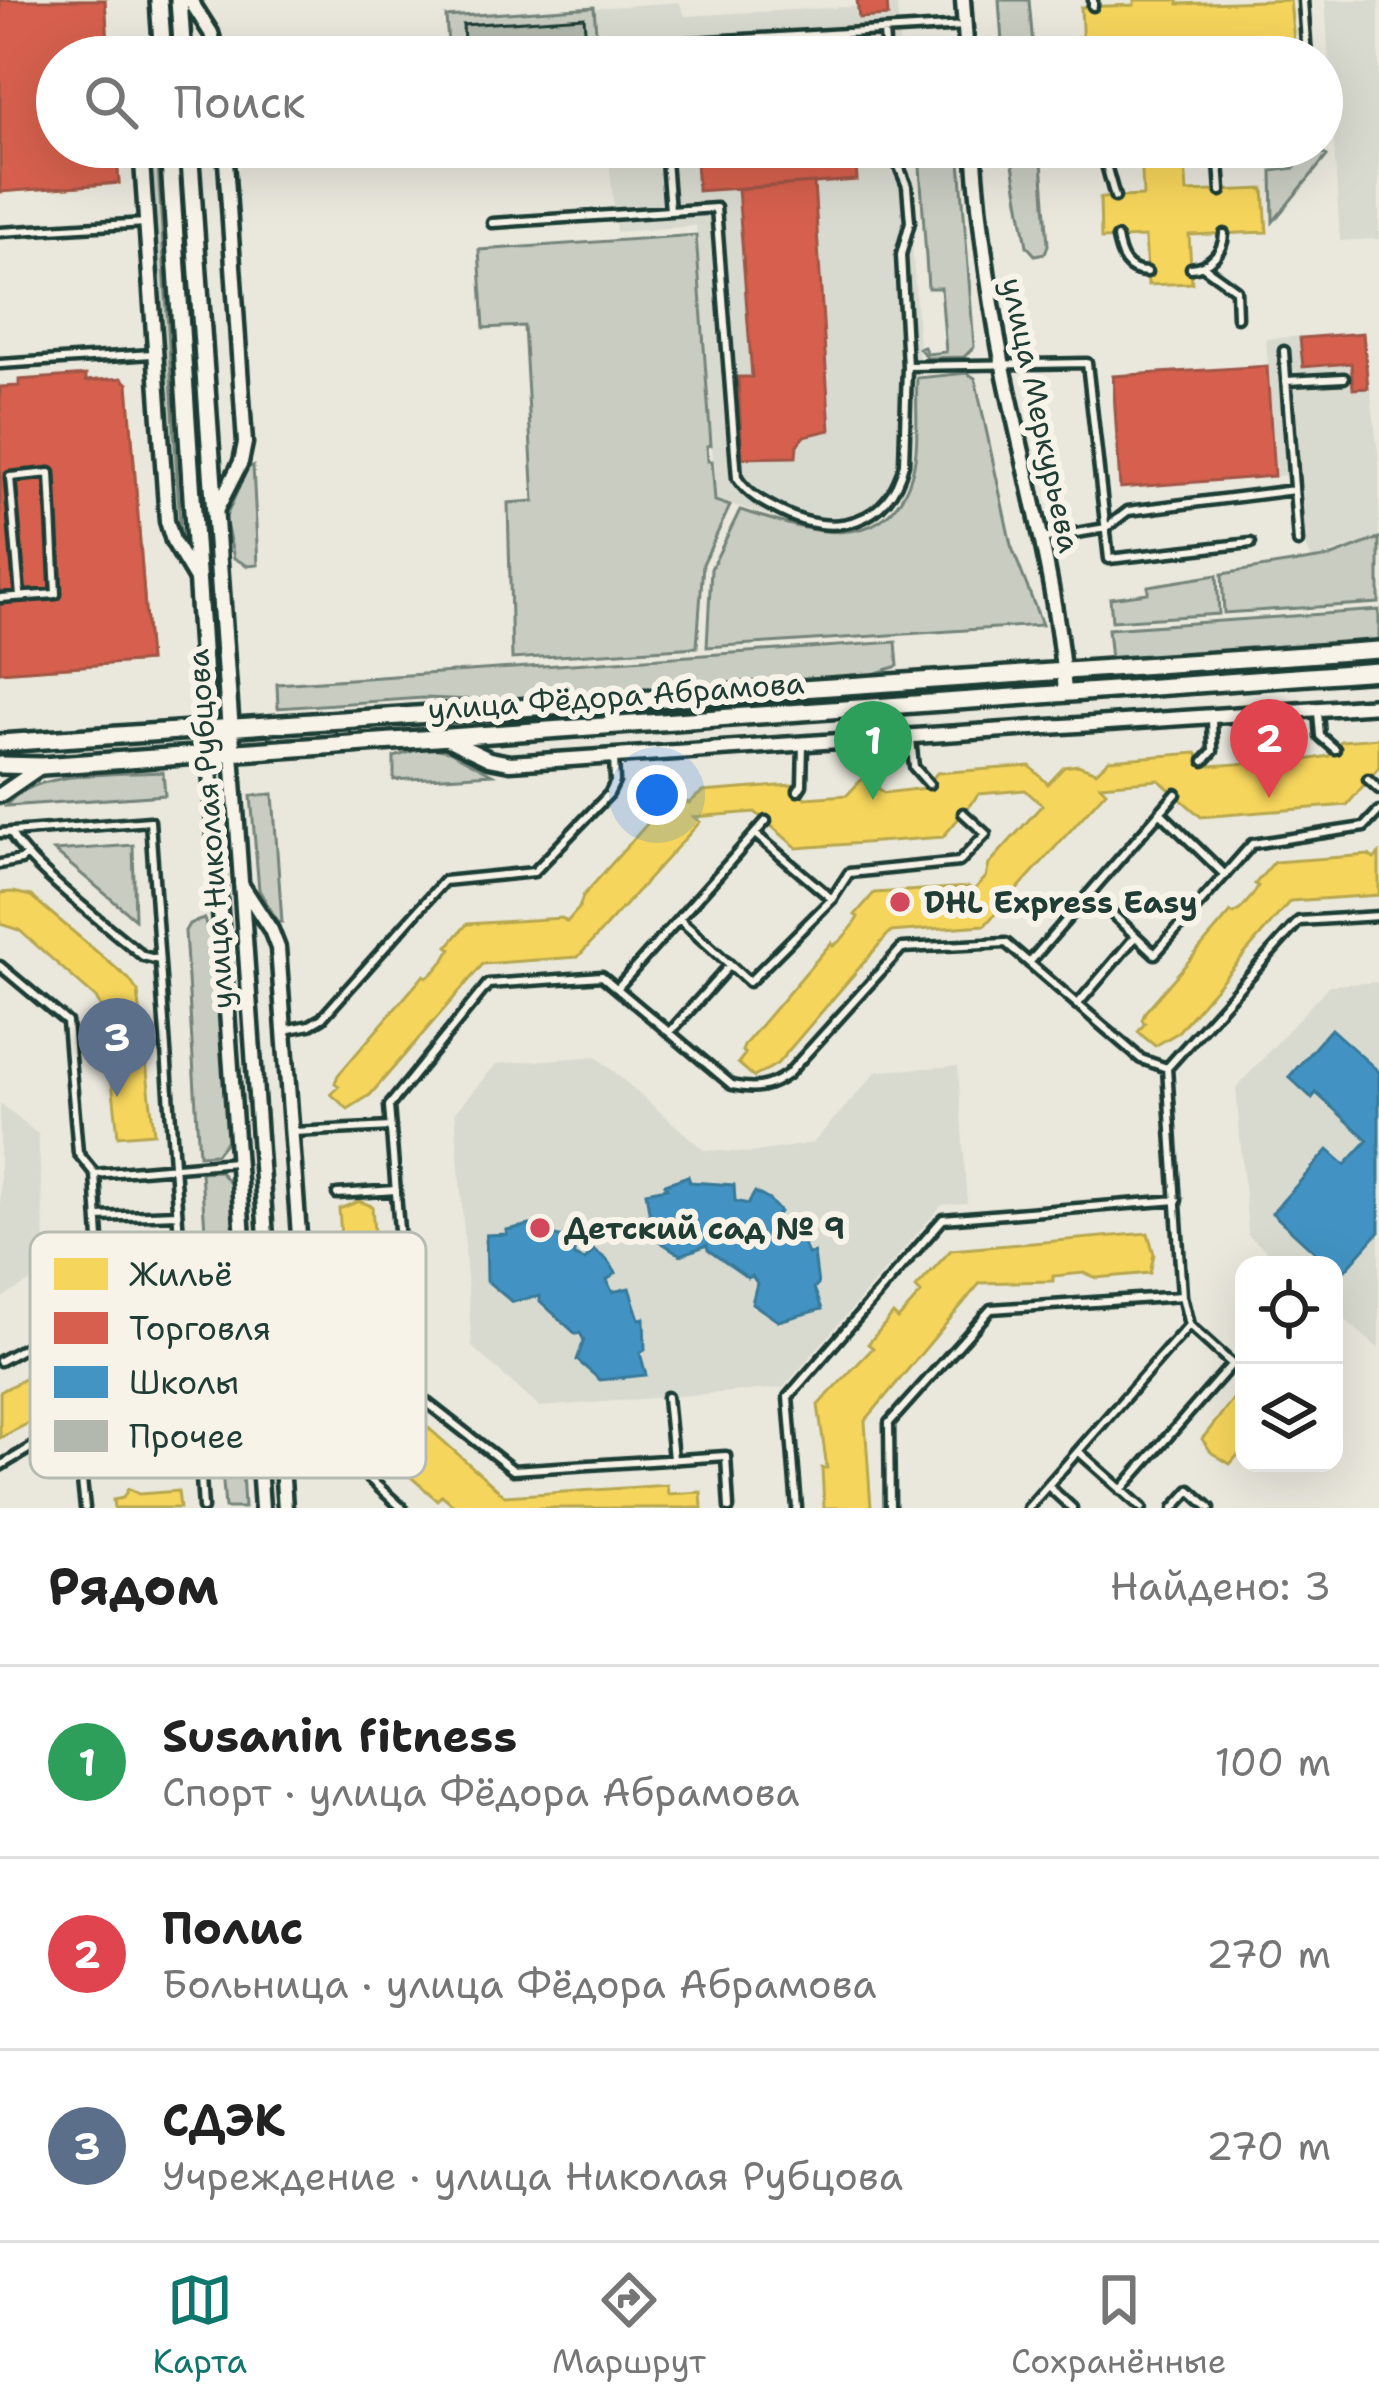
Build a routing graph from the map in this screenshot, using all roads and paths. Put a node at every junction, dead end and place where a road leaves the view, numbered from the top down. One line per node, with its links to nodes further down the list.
1 (159, 0): 8 (street)
2 (178, 0): 9 (street)
3 (190, 0): 10 (street)
4 (963, 0): 6 (street)
5 (1303, 0): 14 (lane)
6 (965, 26): 7 (lane); 13 (street)
7 (884, 32): 11 (lane); 12 (lane)
8 (162, 36)
9 (181, 36)
10 (212, 36)
11 (809, 36)
12 (884, 36)
13 (966, 36)
14 (1306, 36)
15 (143, 168): 27 (street)
16 (171, 168): 49 (street, улица Николая Рубцова)
17 (190, 168): 44 (street, улица Николая Рубцова)
18 (225, 168): 44 (street)
19 (667, 168): 26 (lane)
20 (900, 168): 39 (lane)
21 (976, 168): 40 (street, улица Меркурьева)
22 (1107, 168): 25 (lane)
23 (1219, 168): 24 (lane)
24 (1221, 191)
25 (1115, 197)
26 (670, 211): 28 (lane); 39 (lane)
27 (147, 223): 29 (lane); 37 (street)
28 (492, 223)
29 (0, 232)
30 (1225, 234): 32 (lane)
31 (1118, 238): 34 (lane)
32 (1204, 267): 33 (lane); 35 (lane)
33 (1191, 268)
34 (1147, 272)
35 (1237, 317)
36 (1284, 351): 42 (lane)
37 (157, 354): 38 (lane); 49 (street)
38 (0, 364)
39 (907, 366): 40 (lane)
40 (1003, 366): 45 (lane); 46 (street, улица Меркурьева)
41 (1344, 378): 42 (lane)
42 (1286, 381): 43 (lane)
43 (1294, 490): 45 (lane); 47 (lane)
44 (215, 514): 59 (street, улица Николая Рубцова)
45 (1106, 528): 46 (lane); 48 (lane)
46 (1041, 538): 54 (street, улица Меркурьева)
47 (1298, 542)
48 (1251, 543)
49 (197, 581): 60 (street, улица Николая Рубцова)
50 (20, 596): 50 (lane); 51 (lane)
51 (0, 598)
52 (1379, 650): 54 (street, улица Фёдора Абрамова)
53 (1379, 671): 55 (street, улица Фёдора Абрамова)
54 (1063, 672): 55 (street, улица Меркурьева); 59 (street, улица Фёдора Абрамова)
55 (1064, 692): 61 (street, улица Фёдора Абрамова)
56 (1379, 705): 57 (street)
57 (1318, 710): 58 (street); 65 (lane)
58 (1212, 717): 62 (street); 69 (lane)
59 (230, 726): 60 (street, улица Фёдора Абрамова); 66 (street, улица Николая Рубцова)
60 (207, 728): 63 (street, улица Фёдора Абрамова); 67 (street, улица Николая Рубцова)
61 (439, 735): 66 (street, улица Фёдора Абрамова); 68 (street)
62 (911, 737): 64 (street); 73 (lane)
63 (0, 743)
64 (803, 744): 68 (street); 75 (lane)
65 (1335, 749)
66 (232, 753): 67 (street, улица Фёдора Абрамова); 88 (street, улица Николая Рубцова)
67 (209, 754): 71 (street, улица Фёдора Абрамова); 105 (street, улица Николая Рубцова)
68 (614, 756): 100 (lane)
69 (1204, 761)
70 (0, 764): 71 (street, улица Фёдора Абрамова)
71 (42, 766): 77 (street)
72 (1368, 779): 74 (lane)
73 (929, 784)
74 (1379, 789)
75 (798, 791)
76 (1176, 794): 79 (lane)
77 (0, 795)
78 (1379, 811): 87 (lane)
79 (1160, 812): 87 (lane); 89 (lane)
80 (963, 813): 90 (lane)
81 (766, 821): 84 (lane)
82 (0, 832): 83 (lane)
83 (11, 832): 85 (lane); 94 (lane)
84 (755, 834): 90 (lane); 92 (lane)
85 (27, 855): 86 (lane); 94 (lane)
86 (0, 864)
87 (1225, 874): 93 (lane)
88 (241, 883): 100 (street); 116 (street, улица Николая Рубцова)
89 (1090, 893): 93 (lane); 95 (lane)
90 (832, 899): 97 (lane)
91 (1379, 916): 102 (lane)
92 (679, 919): 97 (lane); 98 (lane)
93 (1136, 937): 99 (lane)
94 (159, 960): 106 (lane)
95 (1029, 963): 99 (lane); 101 (lane)
96 (0, 965): 107 (lane)
97 (730, 965): 101 (lane)
98 (619, 986): 101 (lane); 103 (lane)
99 (1077, 1005): 102 (lane)
100 (284, 1030): 104 (street)
101 (670, 1031)
102 (1167, 1068): 110 (lane)
103 (391, 1127): 104 (lane); 108 (lane)
104 (291, 1132): 117 (street)
105 (239, 1161): 106 (lane); 115 (street, улица Николая Рубцова)
106 (174, 1165): 107 (lane); 111 (lane)
107 (95, 1174): 112 (lane)
108 (396, 1190): 109 (lane); 118 (lane)
109 (337, 1194)
110 (1177, 1200): 119 (lane); 142 (lane)
111 (178, 1214): 112 (lane); 114 (lane)
112 (98, 1217): 113 (lane)
113 (99, 1232)
114 (179, 1232)
115 (244, 1232)
116 (265, 1232)
117 (299, 1232)
118 (399, 1232)
119 (1182, 1296): 120 (lane); 143 (lane)
120 (1189, 1325): 126 (lane); 135 (lane)
121 (30, 1345): 122 (lane)
122 (0, 1361)
123 (667, 1397): 127 (lane)
124 (426, 1402): 127 (lane)
125 (30, 1447): 128 (lane)
126 (1078, 1451): 134 (lane); 135 (lane)
127 (673, 1460): 141 (lane)
128 (0, 1466)
129 (82, 1478): 136 (lane)
130 (200, 1478): 137 (lane)
131 (260, 1478): 138 (street, улица Николая Рубцова)
132 (283, 1478): 139 (street, улица Николая Рубцова)
133 (369, 1478): 140 (lane)
134 (1048, 1486): 144 (lane); 145 (lane)
135 (1121, 1490): 146 (lane)
136 (85, 1508)
137 (203, 1508)
138 (262, 1508)
139 (285, 1508)
140 (402, 1508)
141 (729, 1508)
142 (796, 1508)
143 (890, 1508)
144 (1028, 1508)
145 (1072, 1508)
146 (1142, 1508)
147 (1174, 1508): 148 (lane)
148 (1210, 1508)

